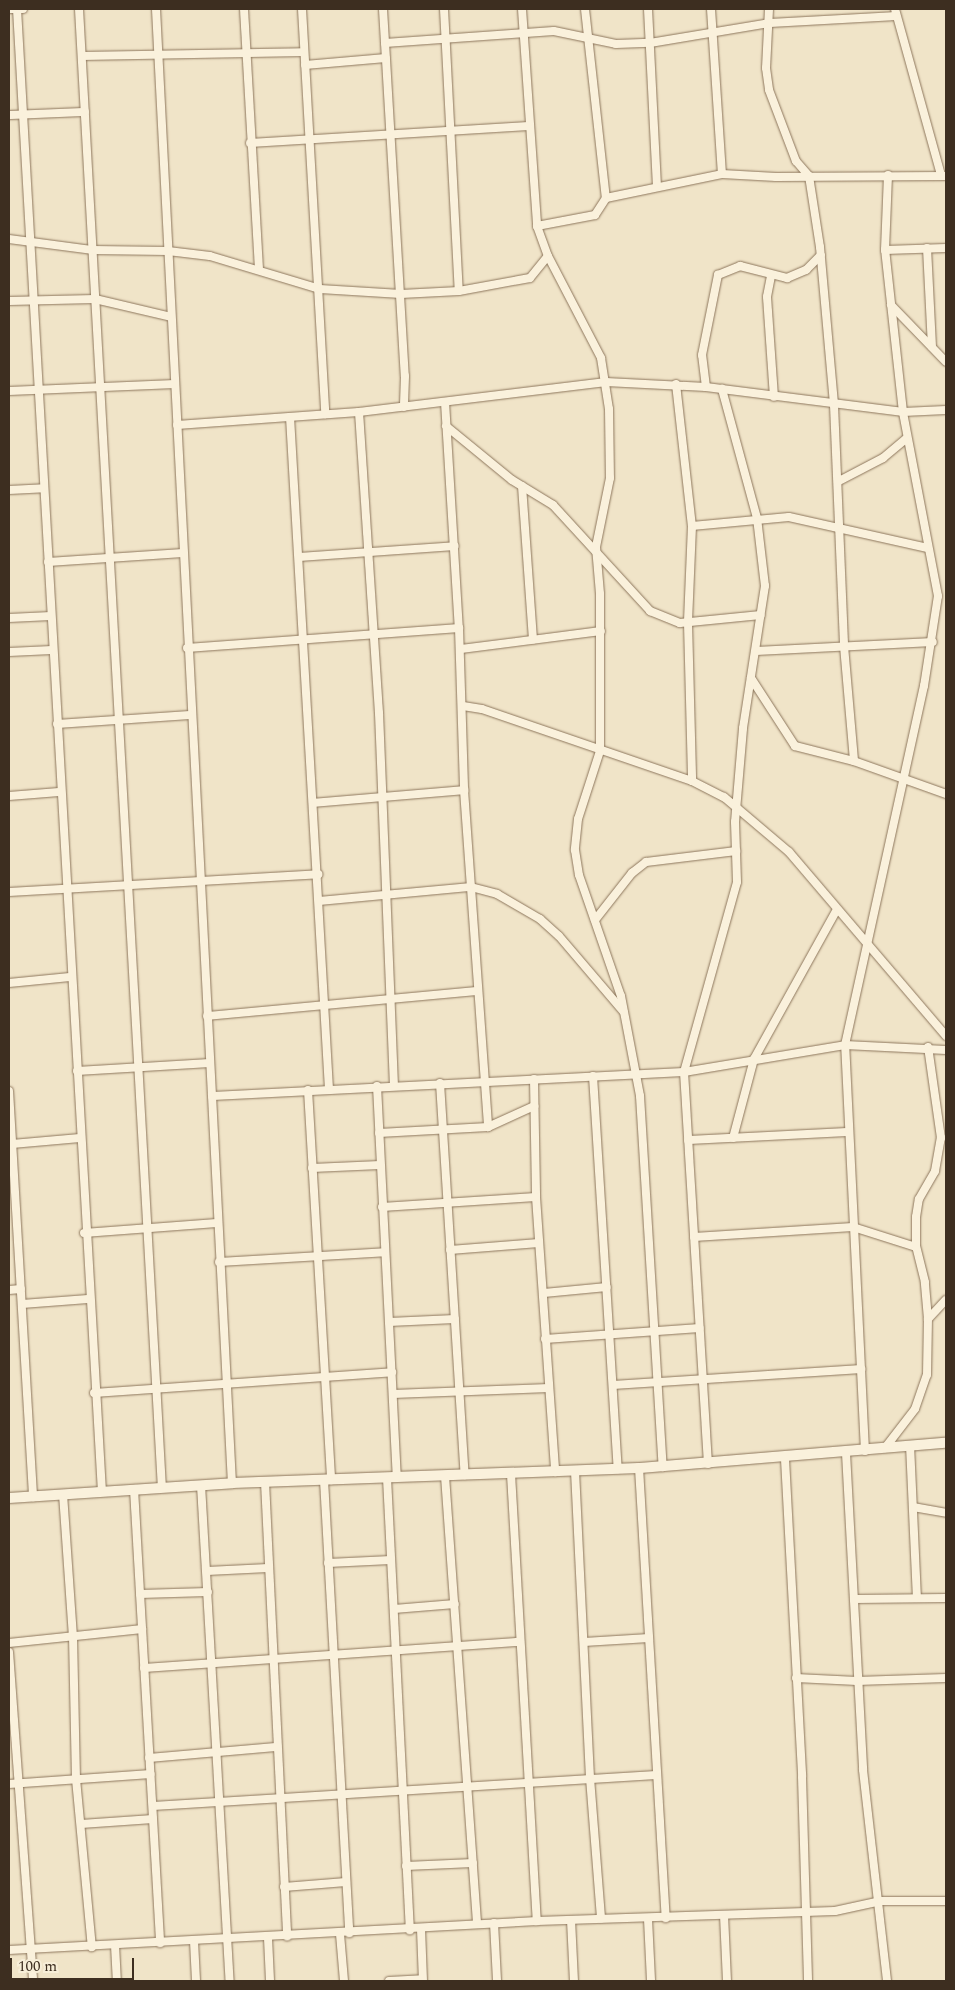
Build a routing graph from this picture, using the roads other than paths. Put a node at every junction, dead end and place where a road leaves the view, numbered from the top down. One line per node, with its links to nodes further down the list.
1 (9, 9): 2 (street)
2 (17, 9): 3 (street); 32 (street)
3 (23, 9)
4 (79, 9): 28 (street)
5 (156, 9): 27 (street)
6 (244, 9): 26 (street)
7 (302, 9): 25 (street)
8 (383, 9): 23 (street)
9 (444, 9): 22 (street)
10 (522, 9): 19 (street)
11 (585, 9): 21 (street)
12 (648, 9): 24 (street)
13 (711, 9): 20 (street)
14 (769, 9): 18 (street)
15 (833, 9): 17 (street)
16 (895, 12): 17 (street); 42 (street)
17 (834, 19): 18 (street)
18 (770, 23): 20 (street); 41 (street)
19 (524, 32): 21 (street); 22 (street); 34 (street)
20 (712, 33): 24 (street); 39 (street)
21 (587, 36): 24 (street); 44 (street)
22 (446, 40): 23 (street); 35 (street)
23 (385, 43): 29 (street)
24 (650, 43): 43 (street)
25 (304, 52): 26 (street); 30 (street)
26 (248, 53): 27 (street); 38 (street)
27 (158, 55): 28 (street); 52 (street)
28 (82, 56): 31 (street)
29 (386, 58): 30 (street); 36 (street)
30 (305, 65): 37 (street)
31 (85, 112): 32 (street); 50 (street)
32 (24, 114): 33 (street); 47 (street)
33 (9, 115)
34 (528, 126): 35 (street); 45 (street)
35 (451, 131): 36 (street); 58 (street)
36 (391, 133): 37 (street); 59 (street)
37 (309, 139): 38 (street); 57 (street)
38 (250, 143): 55 (street)
39 (722, 174): 41 (street); 43 (street)
40 (888, 175): 41 (street); 42 (street); 51 (street)
41 (809, 176): 53 (street)
42 (944, 176)
43 (657, 184): 44 (street)
44 (606, 198): 45 (street)
45 (537, 226): 54 (street)
46 (9, 239): 47 (street)
47 (31, 242): 50 (street); 61 (street)
48 (927, 248): 49 (street); 51 (street); 65 (street)
49 (946, 248)
50 (92, 250): 52 (street); 60 (street)
51 (885, 250): 63 (street)
52 (168, 251): 55 (street); 64 (street)
53 (821, 255): 56 (street); 77 (street)
54 (548, 256): 58 (street); 67 (street)
55 (259, 268): 57 (street)
56 (770, 276): 71 (street); 75 (street)
57 (320, 289): 59 (street); 82 (street)
58 (459, 291): 59 (street)
59 (401, 294): 78 (street)
60 (95, 299): 61 (street); 64 (street); 70 (street)
61 (33, 300): 62 (street); 72 (street)
62 (9, 301)
63 (891, 306): 65 (street); 81 (street)
64 (171, 317): 68 (street)
65 (932, 347): 66 (street)
66 (946, 362)
67 (606, 382): 69 (street); 76 (street); 95 (street)
68 (175, 384): 70 (street); 84 (street)
69 (676, 384): 71 (street); 92 (street)
70 (100, 386): 72 (street); 100 (street)
71 (706, 387): 73 (street)
72 (38, 389): 74 (street); 89 (street)
73 (722, 389): 75 (street); 91 (street)
74 (9, 391)
75 (774, 397): 77 (street)
76 (445, 402): 78 (street); 85 (street)
77 (834, 406): 81 (street); 87 (street)
78 (404, 407): 80 (street)
79 (946, 410): 81 (street)
80 (358, 412): 82 (street); 97 (street)
81 (903, 412): 86 (street)
82 (325, 414): 83 (street)
83 (290, 417): 84 (street); 99 (street)
84 (177, 425): 98 (street)
85 (446, 426): 88 (street); 94 (street)
86 (907, 438): 87 (street); 96 (street)
87 (839, 481): 93 (street)
88 (522, 486): 95 (street); 111 (street)
89 (44, 488): 90 (street); 101 (street)
90 (9, 490)
91 (757, 518): 92 (street); 93 (street); 103 (street)
92 (692, 526): 106 (street)
93 (841, 530): 96 (street); 113 (street)
94 (455, 546): 97 (street); 107 (street)
95 (596, 547): 106 (street); 108 (street)
96 (928, 548): 102 (street)
97 (370, 551): 99 (street); 109 (street)
98 (183, 553): 100 (street); 114 (street)
99 (299, 557): 110 (street)
100 (112, 558): 101 (street); 122 (street)
101 (48, 562): 104 (street)
102 (942, 588): 112 (street)
103 (762, 615): 106 (street); 117 (street)
104 (51, 616): 105 (street); 116 (street)
105 (9, 618)
106 (688, 623): 127 (street)
107 (460, 628): 109 (street); 115 (street)
108 (601, 631): 111 (street); 124 (street)
109 (374, 634): 110 (street); 132 (street)
110 (303, 640): 114 (street); 133 (street)
111 (534, 640): 115 (street)
112 (933, 642): 113 (street); 126 (street)
113 (844, 646): 117 (street); 125 (street)
114 (187, 648): 121 (street)
115 (460, 649): 120 (street)
116 (52, 650): 118 (street); 123 (street)
117 (756, 651): 119 (street)
118 (9, 652)
119 (751, 678): 125 (street); 134 (street)
120 (463, 706): 124 (street); 128 (street)
121 (190, 715): 122 (street); 137 (street)
122 (119, 720): 123 (street); 138 (street)
123 (56, 724): 129 (street)
124 (600, 751): 127 (street); 145 (street)
125 (854, 762): 126 (street)
126 (904, 780): 130 (street); 146 (street)
127 (692, 781): 134 (street)
128 (464, 790): 132 (street); 140 (street)
129 (59, 792): 131 (street); 139 (street)
130 (946, 794)
131 (9, 796)
132 (382, 797): 133 (street); 142 (street)
133 (313, 803): 136 (street)
134 (736, 806): 135 (street); 144 (street)
135 (736, 851): 145 (street); 162 (street)
136 (318, 874): 137 (street); 143 (street)
137 (199, 883): 138 (street); 153 (street)
138 (130, 885): 139 (street); 160 (street)
139 (66, 887): 141 (street); 147 (street)
140 (471, 887): 142 (street); 149 (street); 152 (street)
141 (9, 892)
142 (386, 894): 143 (street); 150 (street)
143 (319, 901): 151 (street)
144 (837, 909): 146 (street); 158 (street)
145 (595, 920): 152 (street)
146 (869, 947): 154 (street); 155 (street)
147 (70, 977): 148 (street); 161 (street)
148 (9, 983)
149 (478, 991): 150 (street); 165 (street)
150 (391, 998): 151 (street); 168 (street)
151 (324, 1004): 153 (street); 170 (street)
152 (624, 1013): 163 (street)
153 (207, 1016): 159 (street)
154 (946, 1036)
155 (845, 1045): 156 (street); 158 (street); 177 (street)
156 (928, 1047): 157 (street); 195 (street)
157 (946, 1050)
158 (754, 1059): 162 (street); 180 (street)
159 (210, 1063): 160 (street); 173 (street)
160 (138, 1068): 161 (street); 191 (street)
161 (77, 1071): 179 (street)
162 (684, 1072): 163 (street); 181 (street)
163 (637, 1074): 164 (street); 211 (street)
164 (594, 1076): 166 (street); 200 (street)
165 (486, 1079): 166 (street); 167 (street); 175 (street)
166 (534, 1079): 174 (street)
167 (440, 1082): 168 (street); 176 (street)
168 (394, 1085): 169 (street)
169 (377, 1086): 170 (street); 178 (street)
170 (329, 1088): 172 (street)
171 (9, 1090): 182 (street)
172 (308, 1090): 173 (street); 184 (street)
173 (212, 1096): 189 (street)
174 (534, 1106): 175 (street); 185 (street)
175 (488, 1127): 176 (street)
176 (443, 1129): 178 (street); 186 (street)
177 (848, 1132): 180 (street); 190 (street)
178 (378, 1133): 183 (street)
179 (80, 1138): 182 (street); 192 (street)
180 (733, 1138): 181 (street)
181 (688, 1140): 193 (street)
182 (12, 1144): 188 (street)
183 (380, 1165): 184 (street); 187 (street)
184 (312, 1168): 198 (street)
185 (536, 1198): 186 (street); 194 (street)
186 (447, 1203): 187 (street); 196 (street)
187 (382, 1207): 197 (street)
188 (12, 1218): 201 (street)
189 (217, 1223): 191 (street); 199 (street)
190 (853, 1226): 193 (street); 195 (street); 214 (street)
191 (147, 1228): 192 (street); 222 (street)
192 (84, 1232): 204 (street)
193 (694, 1237): 210 (street)
194 (539, 1243): 196 (street); 203 (street)
195 (916, 1247): 208 (street)
196 (450, 1250): 207 (street)
197 (385, 1252): 198 (street); 209 (street)
198 (315, 1255): 199 (street); 216 (street)
199 (219, 1262): 219 (street)
200 (607, 1287): 203 (street); 212 (street)
201 (21, 1289): 202 (street); 206 (street)
202 (9, 1290)
203 (544, 1293): 213 (street)
204 (88, 1299): 206 (street); 224 (street)
205 (946, 1300): 208 (street)
206 (22, 1304): 250 (street)
207 (455, 1319): 209 (street); 223 (street)
208 (928, 1319): 228 (street)
209 (389, 1322): 215 (street)
210 (700, 1328): 211 (street); 217 (street)
211 (656, 1331): 212 (street); 218 (street)
212 (610, 1335): 213 (street); 220 (street)
213 (546, 1339): 221 (street)
214 (861, 1369): 217 (street); 229 (street)
215 (392, 1372): 216 (street); 225 (street)
216 (323, 1378): 219 (street); 242 (street)
217 (704, 1381): 218 (street); 232 (street)
218 (659, 1383): 220 (street); 233 (street)
219 (225, 1384): 222 (street); 244 (street)
220 (613, 1385): 235 (street)
221 (549, 1388): 223 (street); 237 (street)
222 (155, 1390): 224 (street); 246 (street)
223 (458, 1390): 225 (street); 239 (street)
224 (94, 1393): 248 (street)
225 (393, 1394): 241 (street)
226 (946, 1443): 227 (street)
227 (910, 1446): 228 (street); 252 (street)
228 (885, 1448): 229 (street)
229 (865, 1450): 230 (street)
230 (846, 1453): 231 (street); 262 (street)
231 (785, 1459): 232 (street); 278 (street)
232 (708, 1464): 233 (street)
233 (664, 1466): 234 (street)
234 (639, 1468): 235 (street); 267 (street)
235 (618, 1469): 236 (street)
236 (575, 1471): 237 (street); 269 (street)
237 (555, 1472): 238 (street)
238 (511, 1474): 239 (street); 268 (street)
239 (465, 1475): 240 (street)
240 (445, 1476): 241 (street); 263 (street)
241 (392, 1478): 242 (street); 254 (street)
242 (327, 1480): 243 (street); 255 (street)
243 (265, 1482): 244 (street); 256 (street)
244 (232, 1483): 245 (street)
245 (200, 1485): 246 (street); 257 (street)
246 (162, 1487): 247 (street)
247 (134, 1489): 248 (street); 259 (street)
248 (102, 1491): 249 (street)
249 (63, 1494): 250 (street); 266 (street)
250 (32, 1497): 251 (street)
251 (9, 1498)
252 (913, 1508): 253 (street); 260 (street)
253 (946, 1513)
254 (391, 1560): 255 (street); 264 (street)
255 (328, 1563): 274 (street)
256 (268, 1568): 257 (street); 275 (street)
257 (207, 1571): 258 (street)
258 (208, 1592): 259 (street); 276 (street)
259 (140, 1594): 265 (street)
260 (917, 1598): 261 (street); 262 (street)
261 (946, 1598)
262 (855, 1599): 280 (street)
263 (455, 1604): 264 (street); 271 (street)
264 (394, 1609): 272 (street)
265 (142, 1629): 266 (street); 277 (street)
266 (73, 1636): 270 (street); 287 (street)
267 (649, 1638): 269 (street); 285 (street)
268 (520, 1642): 271 (street); 288 (street)
269 (584, 1642): 286 (street)
270 (9, 1643)
271 (457, 1645): 272 (street); 290 (street)
272 (396, 1648): 274 (street); 291 (street)
273 (9, 1652): 289 (street)
274 (332, 1654): 275 (street); 292 (street)
275 (271, 1660): 276 (street); 281 (street)
276 (212, 1664): 277 (street); 282 (street)
277 (144, 1668): 283 (street)
278 (796, 1678): 280 (street); 304 (street)
279 (946, 1678): 280 (street)
280 (857, 1681): 303 (street)
281 (276, 1747): 282 (street); 293 (street)
282 (217, 1753): 283 (street); 294 (street)
283 (149, 1758): 284 (street)
284 (151, 1774): 287 (street); 295 (street)
285 (656, 1775): 286 (street); 306 (street)
286 (590, 1778): 288 (street); 307 (street)
287 (76, 1779): 289 (street); 297 (street)
288 (528, 1783): 290 (street); 310 (street)
289 (13, 1784): 324 (street)
290 (468, 1787): 291 (street); 298 (street)
291 (402, 1791): 292 (street); 299 (street)
292 (340, 1794): 293 (street); 300 (street)
293 (279, 1797): 294 (street); 301 (street)
294 (218, 1801): 295 (street); 319 (street)
295 (152, 1806): 296 (street)
296 (153, 1820): 297 (street); 321 (street)
297 (80, 1824): 323 (street)
298 (473, 1863): 299 (street); 312 (street)
299 (406, 1866): 314 (street)
300 (346, 1882): 301 (street); 315 (street)
301 (284, 1887): 317 (street)
302 (946, 1901): 303 (street)
303 (881, 1902): 304 (street); 339 (street)
304 (807, 1912): 305 (street); 338 (street)
305 (724, 1916): 306 (street); 337 (street)
306 (666, 1918): 308 (street)
307 (601, 1919): 308 (street); 309 (street)
308 (648, 1919): 336 (street)
309 (571, 1920): 310 (street); 335 (street)
310 (537, 1921): 311 (street)
311 (494, 1923): 312 (street); 334 (street)
312 (477, 1924): 313 (street)
313 (421, 1929): 314 (street); 326 (street)
314 (410, 1930): 315 (street)
315 (349, 1933): 316 (street)
316 (340, 1934): 317 (street); 332 (street)
317 (288, 1936): 318 (street)
318 (268, 1938): 319 (street); 331 (street)
319 (228, 1940): 320 (street); 330 (street)
320 (194, 1941): 321 (street); 329 (street)
321 (160, 1943): 322 (street)
322 (115, 1945): 323 (street); 328 (street)
323 (92, 1947): 324 (street)
324 (31, 1949): 325 (street); 327 (street)
325 (9, 1950)
326 (422, 1980): 333 (street)
327 (33, 1981)
328 (117, 1981)
329 (196, 1981)
330 (230, 1981)
331 (270, 1981)
332 (344, 1981)
333 (389, 1981)
334 (497, 1981)
335 (574, 1981)
336 (651, 1981)
337 (727, 1981)
338 (808, 1981)
339 (887, 1981)

